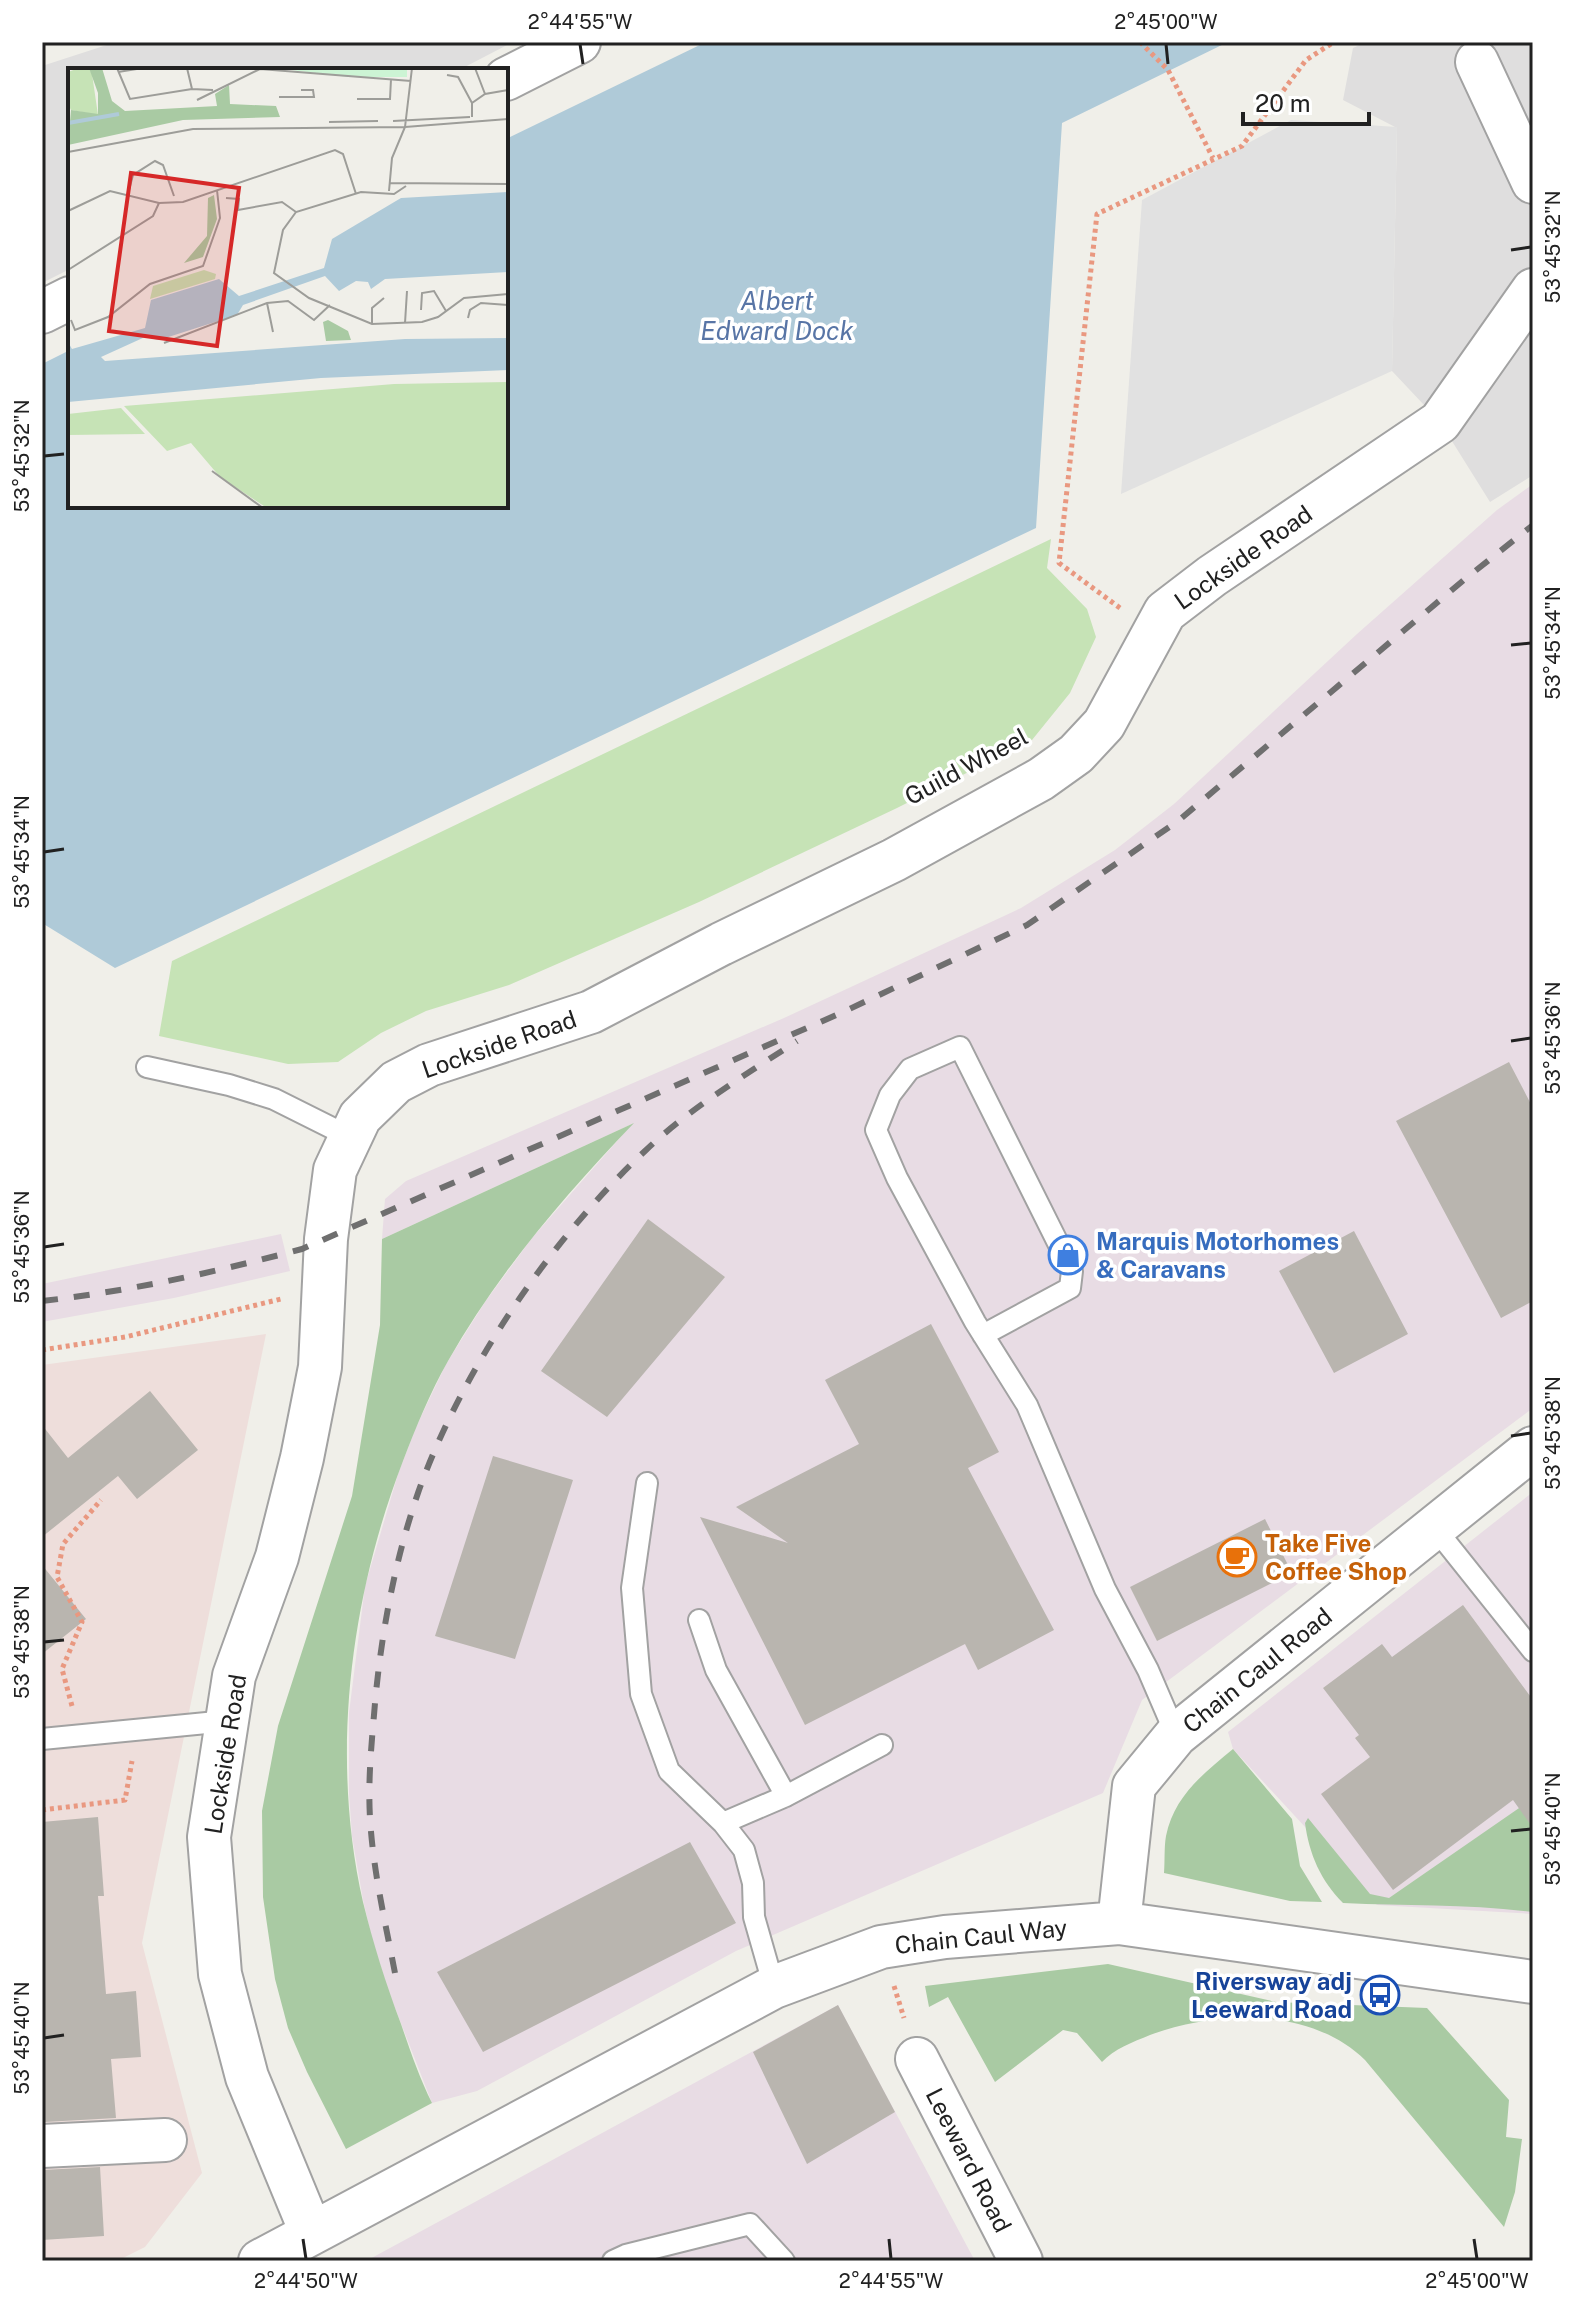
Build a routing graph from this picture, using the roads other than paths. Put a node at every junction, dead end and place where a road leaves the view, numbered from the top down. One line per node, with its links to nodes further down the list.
1 (579, 42): 3 (street)
2 (1477, 62): 4 (street)
3 (508, 78)
4 (1533, 182)
5 (1533, 290): 9 (street, Lockside Road)
6 (68, 299): 7 (street)
7 (42, 312)
8 (147, 1067): 9 (lane)
9 (350, 1137): 16 (street, Lockside Road)
10 (983, 1335): 10 (lane); 17 (lane)
11 (1533, 1448): 13 (street, Chain Caul Road)
12 (647, 1483): 21 (lane)
13 (1434, 1527): 15 (lane); 17 (street, Chain Caul Road)
14 (699, 1620): 20 (lane)
15 (1533, 1651)
16 (227, 1721): 18 (lane); 28 (street, Lockside Road)
17 (1176, 1735): 22 (street, Chain Caul Road)
18 (42, 1739)
19 (882, 1745): 20 (lane)
20 (786, 1796): 21 (lane)
21 (723, 1823): 24 (lane)
22 (1119, 1923): 23 (street, Chain Caul Way); 24 (street, Chain Caul Way)
23 (1533, 1982)
24 (774, 1987): 28 (street, Chain Caul Way)
25 (917, 2059): 32 (street, Leeward Road)
26 (165, 2140): 27 (street)
27 (42, 2146)
28 (311, 2232): 29 (street, Chain Caul Way)
29 (260, 2261)
30 (613, 2261): 31 (lane)
31 (784, 2261)
32 (1021, 2261)

